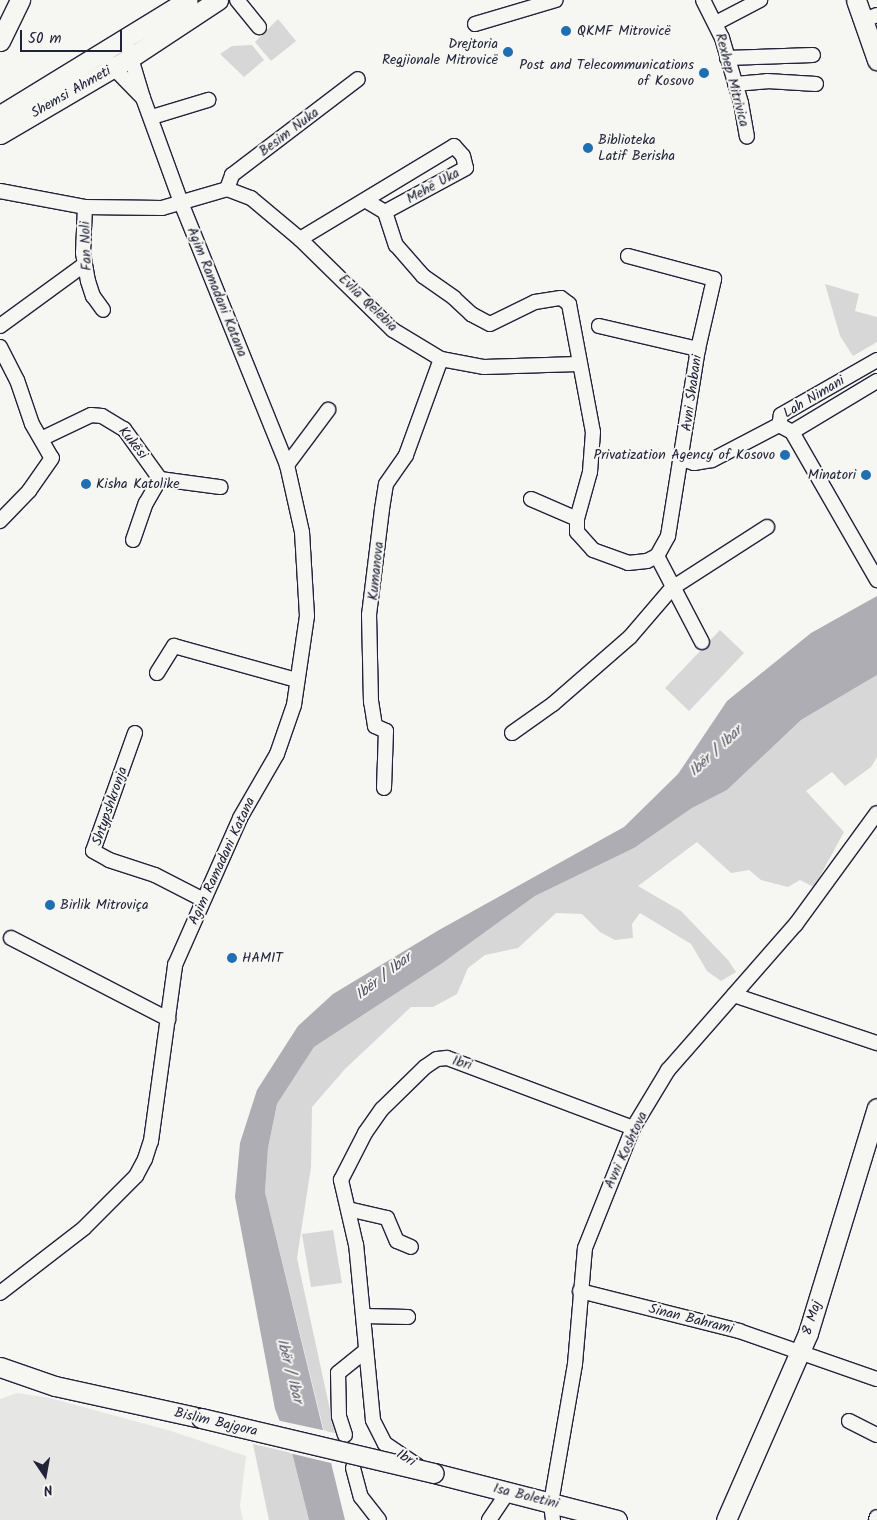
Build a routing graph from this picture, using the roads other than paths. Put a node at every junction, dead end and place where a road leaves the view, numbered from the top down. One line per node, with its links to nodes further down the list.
1 (20, 0): 13 (main road)
2 (188, 0): 14 (main road, Shemsi Ahmeti)
3 (218, 0): 14 (main road, Shemsi Ahmeti)
4 (237, 0): 12 (street)
5 (556, 0): 10 (street)
6 (703, 0): 11 (street, Rexhep Mitrivica)
7 (760, 0): 11 (street)
8 (856, 0): 9 (main road)
9 (870, 18): 17 (main road)
10 (475, 24)
11 (716, 24): 16 (street, Rexhep Mitrivica)
12 (260, 27)
13 (0, 41)
14 (129, 48): 18 (main road, Shemsi Ahmeti); 22 (street, Agim Ramadani Katana)
15 (813, 55): 16 (street)
16 (727, 58): 20 (street, Rexhep Mitrivica)
17 (877, 60)
18 (108, 61): 22 (street, Agim Ramadani Katana); 25 (main road, Shemsi Ahmeti)
19 (358, 79): 27 (street, Besim Nuka)
20 (735, 84): 21 (street); 26 (street, Rexhep Mitrivica)
21 (816, 84)
22 (143, 98): 24 (street, Agim Ramadani Katana)
23 (208, 100): 24 (street)
24 (152, 117): 30 (street, Agim Ramadani Katana)
25 (2, 125)
26 (747, 136)
27 (226, 189): 30 (street); 33 (street, Evlia Qelebia)
28 (0, 192): 31 (street, Fan Noli)
29 (365, 200): 32 (street); 32 (street, Mehë Uka); 33 (street, Mehë Uka)
30 (182, 205): 31 (street, Fan Noli); 49 (street, Agim Ramadani Katana)
31 (85, 207): 35 (street, Fan Noli)
32 (385, 212): 43 (street)
33 (300, 239): 41 (street, Evlia Qelebia)
34 (628, 256): 40 (street, Avni Shabani)
35 (85, 264): 36 (street, Fan Noli); 37 (street)
36 (104, 310)
37 (0, 326)
38 (599, 326): 40 (street)
39 (0, 347): 47 (street)
40 (698, 349): 48 (street, Avni Shabani)
41 (441, 359): 43 (street, Evlia Qelebia); 65 (street, Kumanova)
42 (877, 360): 46 (street, Lah Nimani)
43 (578, 364): 53 (street)
44 (877, 380): 46 (street, Lah Nimani)
45 (328, 410): 49 (street)
46 (785, 429): 48 (street); 58 (street)
47 (43, 438): 50 (street, Kukësi); 54 (street)
48 (682, 459): 57 (street, Avni Shabani)
49 (287, 465): 62 (street, Agim Ramadani Katana)
50 (160, 479): 51 (street); 56 (street)
51 (220, 487)
52 (531, 499): 53 (street)
53 (577, 519): 57 (street)
54 (0, 521)
55 (767, 528): 59 (street)
56 (132, 540)
57 (657, 556): 59 (street)
58 (877, 580)
59 (672, 588): 60 (street); 64 (street)
60 (702, 642)
61 (157, 673): 62 (street)
62 (298, 680): 67 (street, Agim Ramadani Katana)
63 (135, 733): 67 (street, Shtypshkronja)
64 (512, 733)
65 (384, 788)
66 (877, 812): 69 (street, Avni Koshtova)
67 (202, 898): 70 (street, Agim Ramadani Katana)
68 (11, 938): 70 (street)
69 (734, 995): 71 (street); 73 (street, Avni Koshtova)
70 (168, 1019): 77 (street, Agim Ramadani Katana)
71 (877, 1043)
72 (877, 1108): 81 (main road, 8 Maj)
73 (633, 1128): 74 (street, Ibri); 76 (street, Avni Koshtova)
74 (348, 1209): 75 (street); 78 (street, Ibri)
75 (411, 1247)
76 (580, 1291): 81 (street, Sinan Bahrami); 90 (street, Avni Koshtova)
77 (0, 1293)
78 (364, 1316): 79 (street); 80 (street, Ibri)
79 (408, 1317)
80 (365, 1351): 85 (street); 88 (street, Ibri)
81 (800, 1351): 83 (street, Sinan Bahrami); 94 (main road, 8 Maj)
82 (0, 1367): 88 (main road, Bislim Bajgora, bridge)
83 (877, 1379)
84 (850, 1421): 86 (street)
85 (345, 1435)
86 (877, 1435)
87 (353, 1468): 91 (street)
88 (434, 1473): 89 (main road, Isa Boletini)
89 (508, 1492): 90 (main road, Isa Boletini); 92 (street)
90 (552, 1511): 93 (main road, Isa Boletini)
91 (379, 1520)
92 (489, 1520)
93 (617, 1520)
94 (726, 1520)

